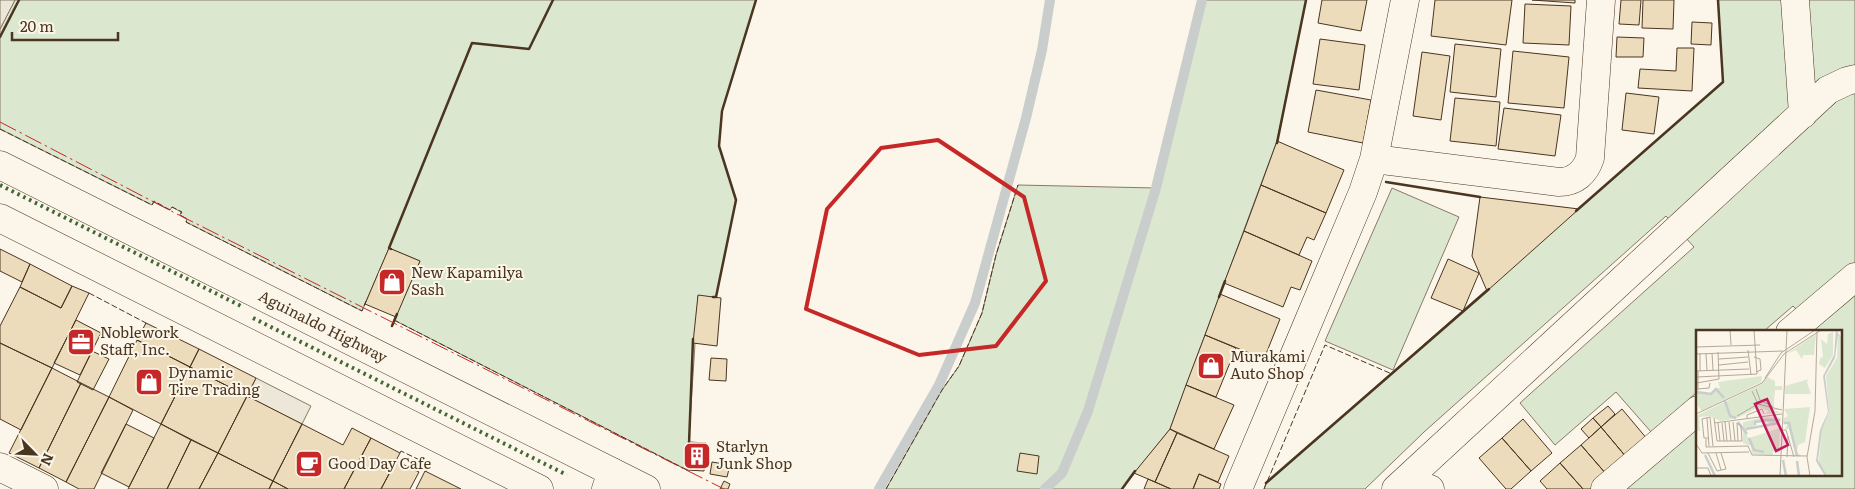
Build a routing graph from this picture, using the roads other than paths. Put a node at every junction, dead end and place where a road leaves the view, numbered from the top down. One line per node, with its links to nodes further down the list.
1 (1405, 0): 6 (main road)
2 (1601, 0): 6 (main road)
3 (1794, 0): 5 (main road)
4 (1855, 80): 5 (main road)
5 (1803, 114): 14 (main road)
6 (1374, 159): 18 (main road)
7 (0, 165): 13 (main road, Aguinaldo Highway)
8 (0, 218): 16 (main road)
9 (1855, 276): 10 (main road)
10 (1792, 330)
11 (1696, 412): 19 (main road)
12 (0, 467): 15 (main road)
13 (609, 480): 17 (main road, Aguinaldo Highway)
14 (1411, 486)
15 (44, 489)
16 (539, 489)
17 (646, 489)
18 (1238, 489)
19 (1605, 489)

